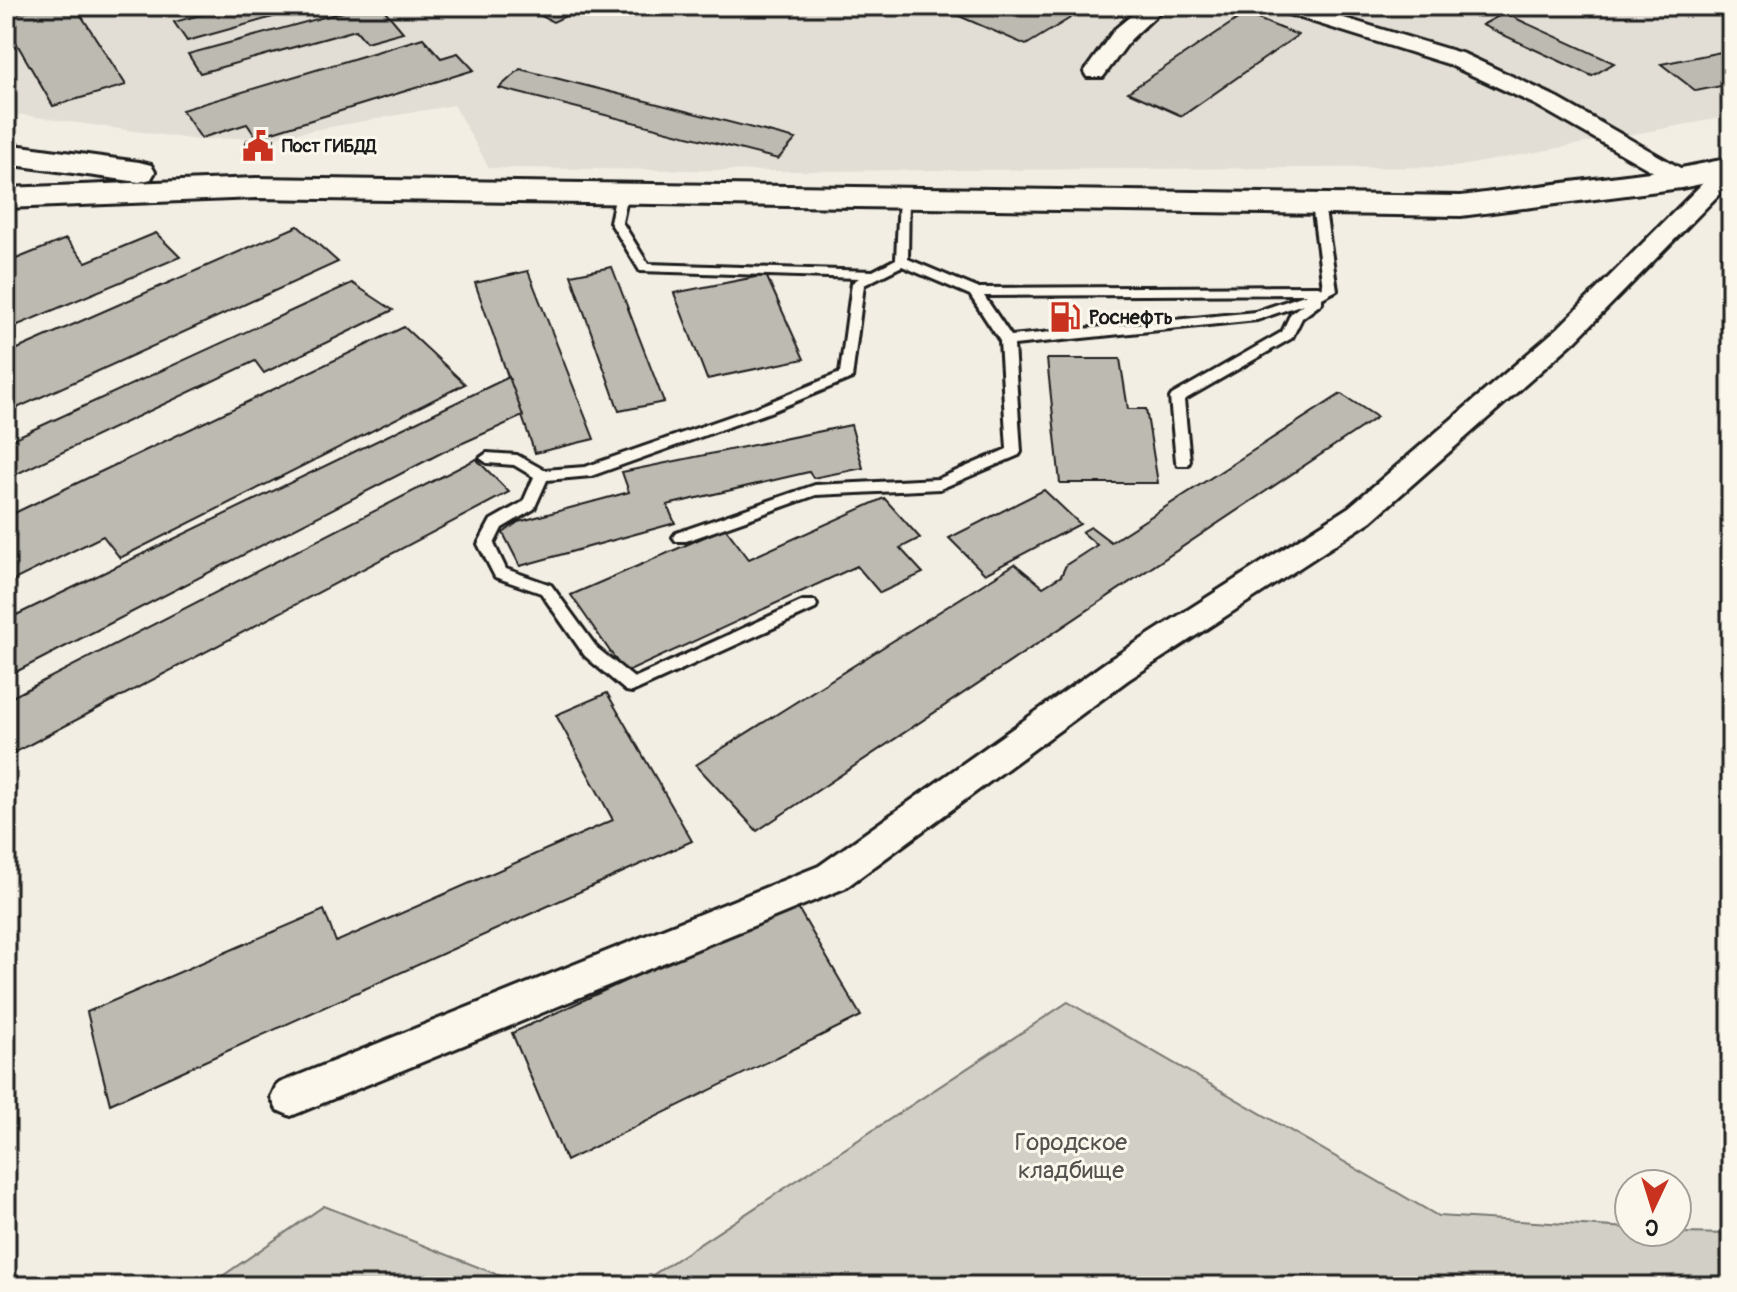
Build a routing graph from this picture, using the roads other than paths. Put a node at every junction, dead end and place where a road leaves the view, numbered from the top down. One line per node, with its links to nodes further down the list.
1 (1156, 6): 3 (street)
2 (1282, 6): 6 (street)
3 (1095, 72)
4 (6, 154): 7 (main road)
5 (1731, 168): 6 (main road); 22 (street)
6 (1681, 178): 11 (main road)
7 (256, 188): 8 (main road); 9 (main road)
8 (622, 194): 10 (main road); 13 (lane)
9 (6, 198)
10 (905, 198): 11 (main road); 12 (lane)
11 (1318, 204): 14 (lane)
12 (902, 261): 13 (lane); 15 (lane)
13 (877, 274): 19 (lane)
14 (1331, 290): 15 (lane); 16 (lane); 18 (lane)
15 (975, 292): 16 (lane)
16 (1007, 341): 20 (lane)
17 (487, 458): 19 (lane)
18 (1183, 461)
19 (542, 475): 21 (lane)
20 (681, 537)
21 (809, 605)
22 (291, 1097)

